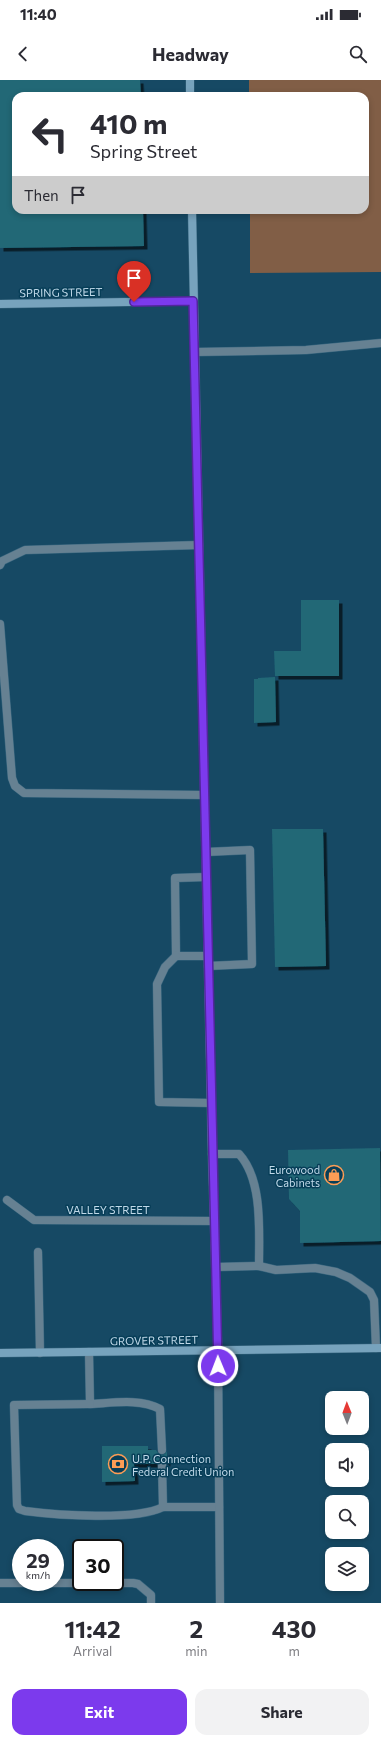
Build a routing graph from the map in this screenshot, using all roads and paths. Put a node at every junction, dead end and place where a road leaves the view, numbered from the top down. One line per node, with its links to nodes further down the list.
1 (190, 80): 2 (street)
2 (190, 92)
3 (192, 214): 4 (street)
4 (193, 301): 5 (street, SPRING STREET); 7 (street)
5 (0, 304)
6 (381, 343): 7 (street)
7 (194, 352): 8 (street)
8 (199, 545): 9 (street); 11 (street)
9 (0, 565)
10 (0, 624): 11 (street)
11 (204, 795): 12 (street)
12 (206, 852): 13 (street); 16 (street)
13 (206, 877): 14 (street); 15 (street)
14 (176, 956): 15 (street); 17 (street)
15 (208, 956): 16 (street)
16 (208, 966): 17 (street)
17 (211, 1103): 18 (street)
18 (212, 1154): 20 (street); 22 (street)
19 (7, 1200): 20 (street, VALLEY STREET)
20 (214, 1221): 23 (street)
21 (38, 1252): 28 (street)
22 (259, 1266): 23 (street); 24 (street)
23 (216, 1267): 25 (street)
24 (378, 1348): 25 (street, GROVER STREET)
25 (218, 1351): 26 (street, GROVER STREET); 33 (street)
26 (89, 1352): 28 (street, GROVER STREET); 29 (street)
27 (0, 1353): 28 (street, GROVER STREET)
28 (40, 1353)
29 (90, 1404): 30 (street); 32 (street)
30 (162, 1450)
31 (162, 1464): 32 (street)
32 (163, 1507): 33 (street)
33 (219, 1507): 36 (street)
34 (0, 1583): 35 (street)
35 (151, 1603)
36 (220, 1603)

